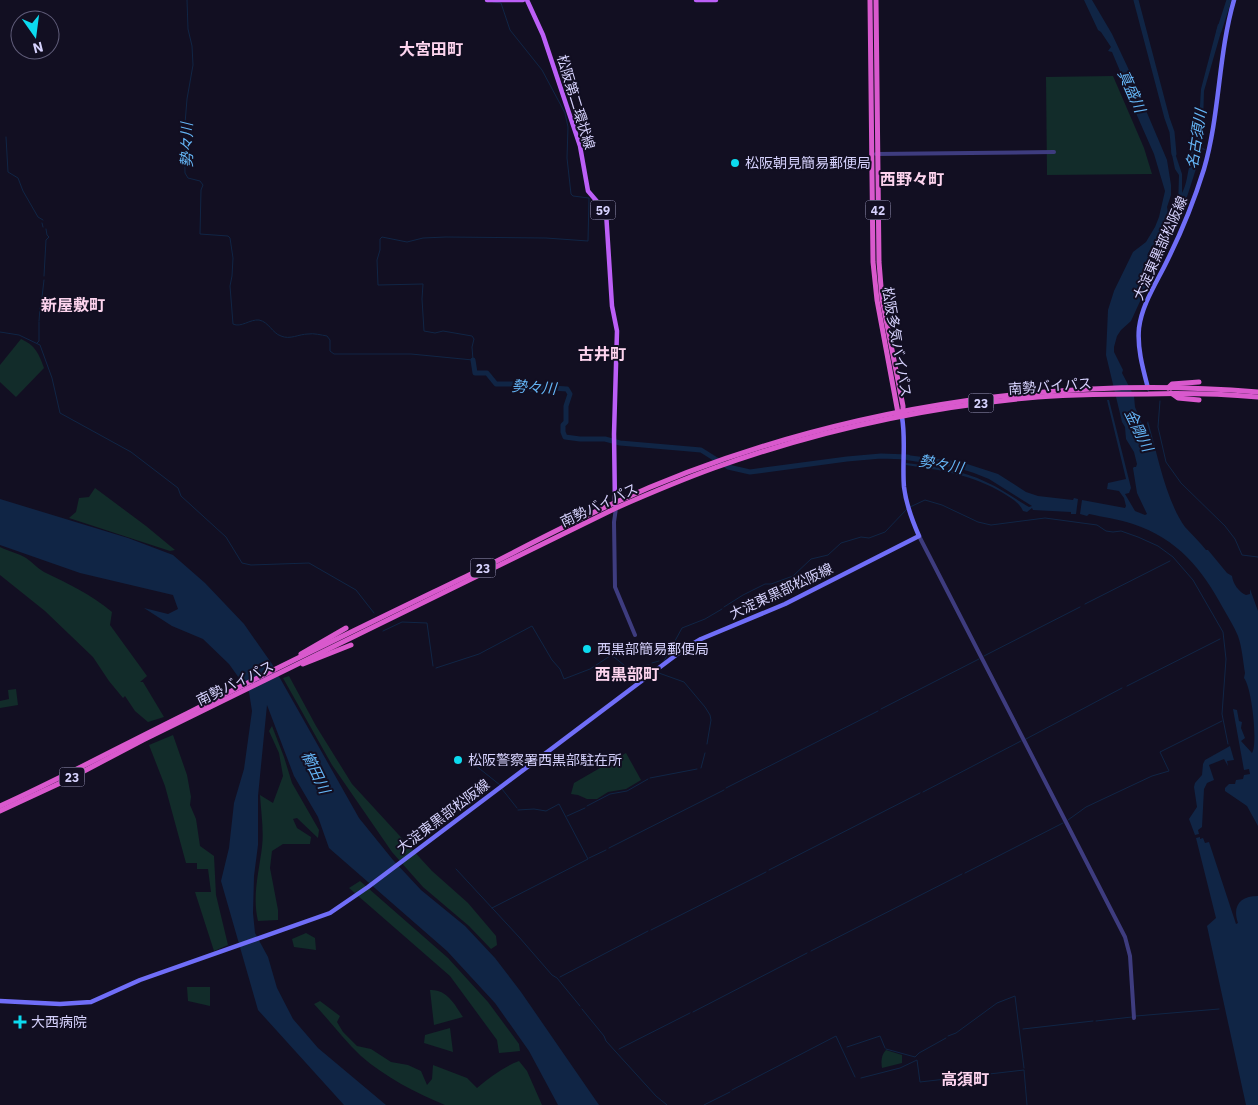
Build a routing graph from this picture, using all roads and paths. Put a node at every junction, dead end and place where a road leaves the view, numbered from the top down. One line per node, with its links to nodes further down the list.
1 (488, 0): 2 (main road)
2 (493, 0): 3 (main road)
3 (525, 0): 20 (main road, 松阪第二環状線 / 59)
4 (696, 0): 5 (main road)
5 (716, 0)
6 (870, 0): 10 (highway, 松阪多気バイパス / 42)
7 (876, 0): 10 (highway, 松阪多気バイパス / 42)
8 (1234, 0): 12 (main road, 大淀東黒部松阪線)
9 (1054, 152): 10 (street)
10 (875, 154): 19 (highway, 松阪多気バイパス / 42)
11 (1199, 382): 13 (highway)
12 (1148, 388): 14 (highway, 南勢バイパス / 23); 15 (highway, 南勢バイパス / 23)
13 (1169, 390): 15 (highway, 南勢バイパス / 23); 16 (highway, 南勢バイパス / 23); 17 (highway, 南勢バイパス / 23); 18 (highway)
14 (1140, 391): 15 (highway, 南勢バイパス / 23); 19 (highway, 南勢バイパス / 23)
15 (1156, 391)
16 (1258, 392)
17 (1258, 397)
18 (1200, 400)
19 (901, 414): 20 (highway, 南勢バイパス / 23); 21 (main road)
20 (615, 505): 23 (street); 25 (highway, 南勢バイパス / 23)
21 (919, 536): 29 (main road, 大淀東黒部松阪線); 30 (street)
22 (346, 628): 25 (highway)
23 (635, 635)
24 (351, 646): 25 (highway)
25 (292, 664): 26 (highway, 南勢バイパス / 23)
26 (142, 738): 27 (highway, 南勢バイパス / 23); 28 (highway, 南勢バイパス / 23)
27 (0, 806)
28 (0, 811)
29 (0, 1001)
30 (1134, 1016)

